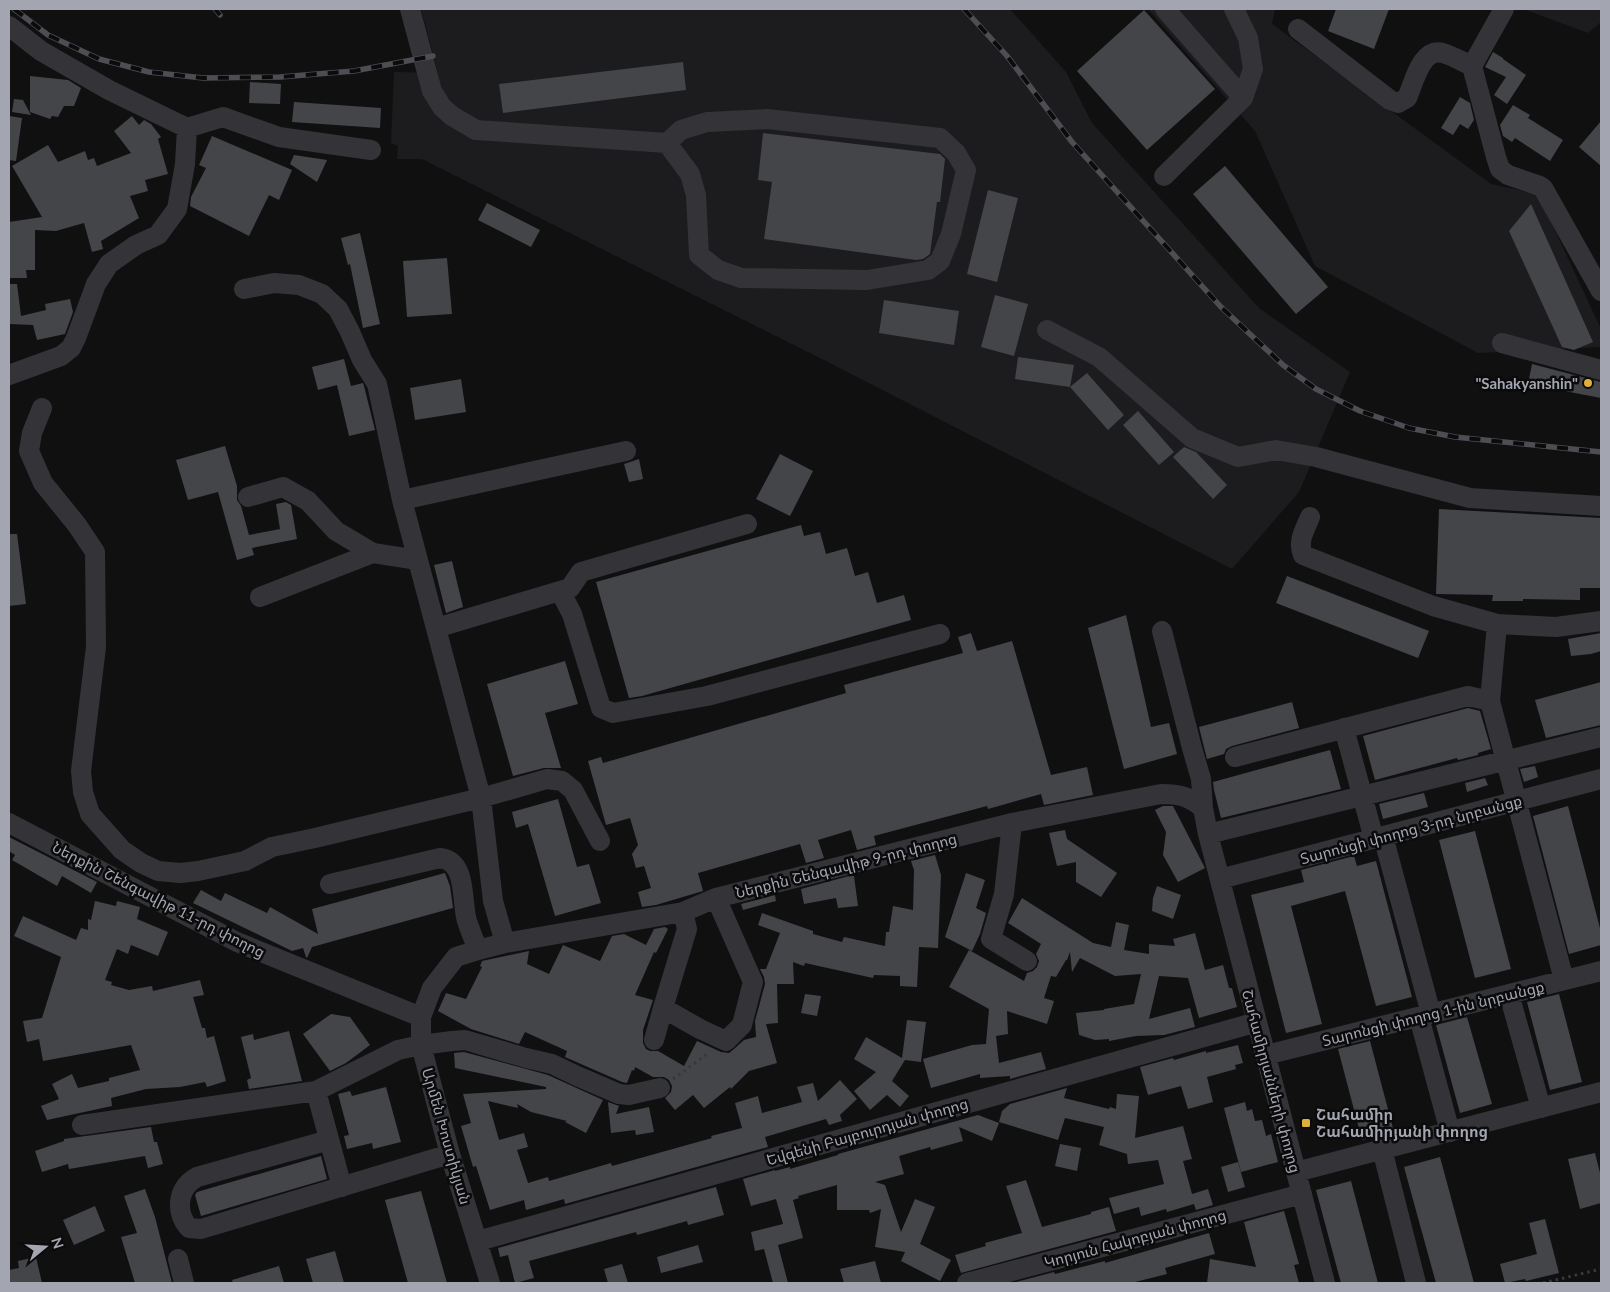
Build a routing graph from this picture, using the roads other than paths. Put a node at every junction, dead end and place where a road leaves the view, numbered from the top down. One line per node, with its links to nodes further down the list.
1 (410, 9): 10 (street)
2 (1165, 9): 8 (street)
3 (1234, 9): 8 (street)
4 (1504, 9): 7 (street)
5 (9, 26): 9 (street)
6 (1298, 29): 7 (street)
7 (1472, 66): 14 (street)
8 (1243, 98): 12 (street)
9 (187, 128): 11 (street); 18 (street)
10 (667, 143): 10 (street)
11 (371, 150)
12 (1164, 176)
13 (244, 289): 22 (street)
14 (1601, 292)
15 (1047, 330): 23 (street)
16 (1502, 343): 17 (street)
17 (1601, 370)
18 (9, 375)
19 (42, 408): 42 (street)
20 (626, 451): 22 (street)
21 (248, 496): 26 (street)
22 (402, 500): 27 (street)
23 (1601, 506)
24 (1310, 517): 31 (street)
25 (747, 524): 28 (street)
26 (373, 553): 27 (street); 29 (street)
27 (418, 560): 32 (street)
28 (560, 591): 32 (street); 34 (street)
29 (260, 597)
30 (1601, 621): 31 (street)
31 (1497, 624): 35 (street)
32 (436, 628): 42 (street)
33 (1162, 631): 44 (street)
34 (940, 634)
35 (1490, 701): 36 (street); 39 (street)
36 (1344, 728): 38 (street); 41 (street)
37 (1601, 737): 39 (street)
38 (1235, 757)
39 (1507, 761): 41 (street); 43 (street)
40 (1601, 779): 43 (street, Տարոնցի փողոց 3-րդ նրբանցք)
41 (1362, 795): 47 (street); 48 (street)
42 (481, 798): 49 (street); 54 (street)
43 (1517, 801): 48 (street, Տարոնցի փողոց 3-րդ նրբանցք); 58 (street)
44 (1203, 808): 46 (street, Ներքին Շենգավիթ 9-րդ փողոց); 47 (street)
45 (9, 823): 63 (street, Ներքին Շենգավիթ 11-րդ փողոց)
46 (1012, 823): 52 (street, Ներքին Շենգավիթ 9-րդ փողոց); 56 (street)
47 (1208, 834): 50 (street)
48 (1379, 837): 50 (street, Տարոնցի փողոց 3-րդ նրբանցք); 62 (street)
49 (600, 841)
50 (1220, 879): 64 (street, Շահամիրյանների փողոց)
51 (330, 884): 55 (street)
52 (716, 898): 53 (street, Ներքին Շենգավիթ 9-րդ փողոց); 61 (street)
53 (683, 912): 54 (street, Ներքին Շենգավիթ 9-րդ փողոց); 61 (street)
54 (504, 944): 55 (street, Ներքին Շենգավիթ 9-րդ փողոց)
55 (478, 950): 59 (street, Ներքին Շենգավիթ 9-րդ փողոց)
56 (1027, 961)
57 (1601, 971): 58 (street, Տարոնցի փողոց 1-ին նրբանցք)
58 (1564, 980): 60 (street, Տարոնցի փողոց 1-ին նրբանցք)
59 (432, 988): 63 (street, Արմեն Խոստիկյան)
60 (1509, 994): 62 (street, Տարոնցի փողոց 1-ին նրբանցք); 71 (street)
61 (663, 1008): 65 (street)
62 (1425, 1015): 67 (street, Տարոնցի փողոց 1-ին նրբանցք); 73 (street)
63 (421, 1017): 66 (street, Արմեն Խոստիկյան)
64 (1257, 1022): 67 (street, Շահամիրյանների փողոց); 80 (street, Եվգենի Բայբուրդյան փողոց)
65 (654, 1040)
66 (421, 1045): 68 (street); 69 (street); 76 (street, Արմեն Խոստիկյան)
67 (1266, 1055): 77 (street, Շահամիրյանների փողոց)
68 (660, 1088)
69 (316, 1090): 72 (street); 74 (street)
70 (1601, 1092): 71 (street)
71 (1541, 1108): 73 (street)
72 (82, 1125)
73 (1450, 1132): 75 (street)
74 (329, 1140): 78 (street); 78 (street)
75 (1382, 1150): 77 (street); 86 (street)
76 (450, 1154): 78 (street); 80 (street, Արմեն Խոստիկյան)
77 (1296, 1172): 79 (street, Շահամիրյանների փողոց)
78 (342, 1186)
79 (1302, 1194): 84 (street, Կորյուն Հակոբյան փողոց); 85 (street, Շահամիրյանների փողոց)
80 (478, 1242): 83 (street, Արմեն Խոստիկյան)
81 (178, 1259): 82 (street)
82 (184, 1283)
83 (490, 1283)
84 (968, 1283)
85 (1325, 1283)
86 (1416, 1283)

